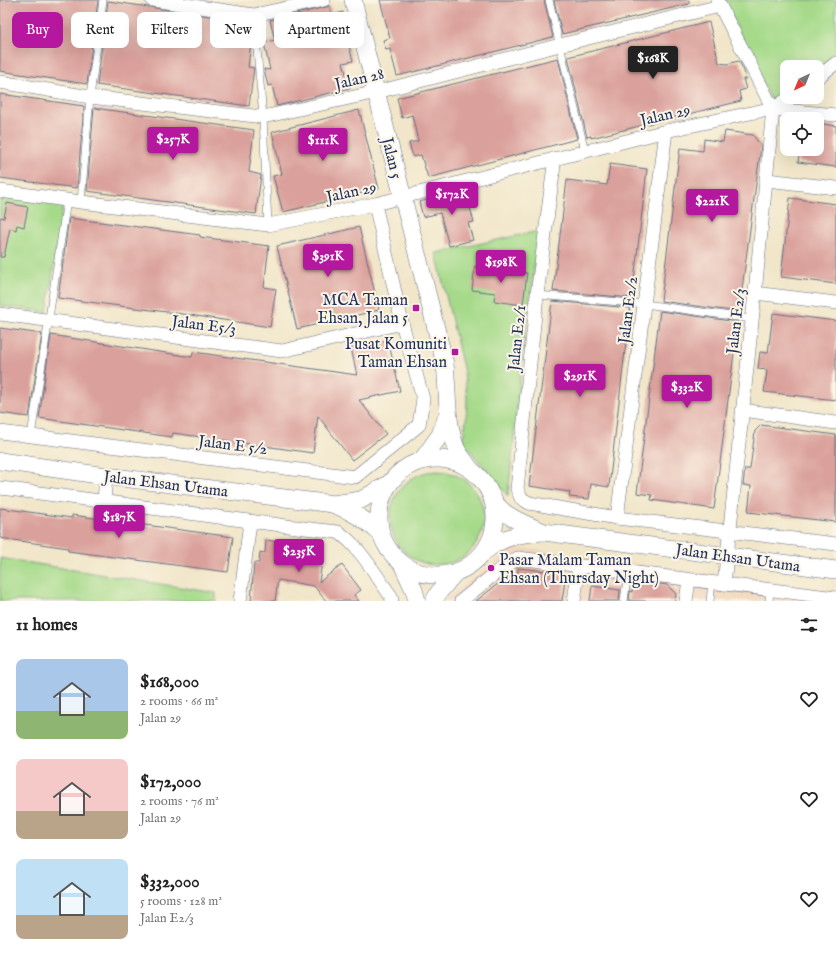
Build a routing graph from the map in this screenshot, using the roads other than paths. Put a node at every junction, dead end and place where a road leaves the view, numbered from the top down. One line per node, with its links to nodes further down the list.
1 (103, 0): 15 (lane)
2 (152, 0): 7 (street)
3 (324, 0): 8 (street)
4 (353, 0): 14 (street, Jalan 5)
5 (549, 0): 9 (lane)
6 (718, 3): 9 (street, Jalan 28); 17 (street)
7 (234, 12)
8 (266, 12)
9 (560, 45): 14 (street, Jalan 28); 21 (lane)
10 (257, 48): 19 (lane)
11 (836, 63): 12 (street)
12 (824, 72)
13 (0, 82): 15 (street, Jalan 28)
14 (377, 92): 19 (street, Jalan 28); 26 (street, Jalan 5)
15 (90, 97): 19 (street, Jalan 28); 28 (lane)
16 (780, 104): 17 (street)
17 (773, 109): 18 (street); 20 (street, Jalan 29); 23 (street, Jalan E2/3)
18 (836, 115)
19 (263, 117): 30 (lane)
20 (666, 131): 21 (street, Jalan 29); 34 (street, Jalan E2/2)
21 (585, 151): 22 (street, Jalan 29)
22 (555, 158): 26 (street, Jalan 29); 32 (street, Jalan E2/1)
23 (767, 180): 24 (street); 31 (street, Jalan E2/3)
24 (836, 188)
25 (0, 191): 27 (street, Jalan 29)
26 (403, 197): 29 (street, Jalan 29); 40 (street, Jalan 5)
27 (67, 200): 28 (street, Jalan 29); 37 (lane)
28 (80, 202): 30 (street, Jalan 29)
29 (375, 204): 30 (street, Jalan 29); 38 (street)
30 (268, 225)
31 (755, 293): 33 (street); 36 (street, Jalan E2/3)
32 (537, 295): 34 (lane); 53 (street, Jalan E2/1)
33 (836, 303)
34 (645, 304): 36 (lane); 53 (street, Jalan E2/2)
35 (0, 314): 37 (street, Jalan E5/3)
36 (752, 318): 39 (street, Jalan E2/3)
37 (50, 320): 38 (street, Jalan E5/3); 43 (lane)
38 (402, 323): 43 (street, Jalan E 5/2)
39 (742, 410): 41 (street); 55 (street, Jalan E2/3)
40 (448, 411): 44 (street, Jalan 5); 46 (street, Jalan 5)
41 (836, 423)
42 (0, 432): 43 (street, Jalan E 5/2)
43 (31, 436)
44 (422, 460): 46 (street); 48 (street)
45 (0, 461): 47 (street, Jalan Ehsan Utama)
46 (470, 469): 50 (street)
47 (106, 476): 51 (street); 52 (street, Jalan Ehsan Utama)
48 (390, 483): 52 (street, Jalan Ehsan Utama); 56 (street)
49 (0, 488): 51 (street)
50 (491, 494): 57 (street, Jalan Ehsan Utama); 59 (street)
51 (104, 501): 54 (street)
52 (332, 504): 56 (street, Jalan Ehsan Utama)
53 (617, 518): 55 (street)
54 (250, 522): 71 (street); 72 (street)
55 (729, 531): 58 (street); 60 (street, Jalan E2/3)
56 (379, 532): 61 (street)
57 (544, 532): 59 (street, Jalan Ehsan Utama); 60 (street, Jalan Ehsan Utama)
58 (836, 544)
59 (485, 551): 65 (street)
60 (727, 556): 63 (street, Jalan Ehsan Utama); 67 (street, Jalan E2/3)
61 (403, 566): 65 (street); 73 (street)
62 (579, 566): 64 (street); 75 (street); 76 (street)
63 (836, 570)
64 (628, 572): 66 (street); 77 (lane)
65 (455, 573): 74 (street)
66 (689, 580): 67 (street); 78 (street)
67 (718, 583): 68 (street); 79 (lane)
68 (769, 595): 69 (street)
69 (802, 598): 70 (street)
70 (836, 598)
71 (240, 601)
72 (392, 601)
73 (417, 601)
74 (434, 601)
75 (461, 601)
76 (574, 601)
77 (624, 601)
78 (686, 601)
79 (712, 601)

